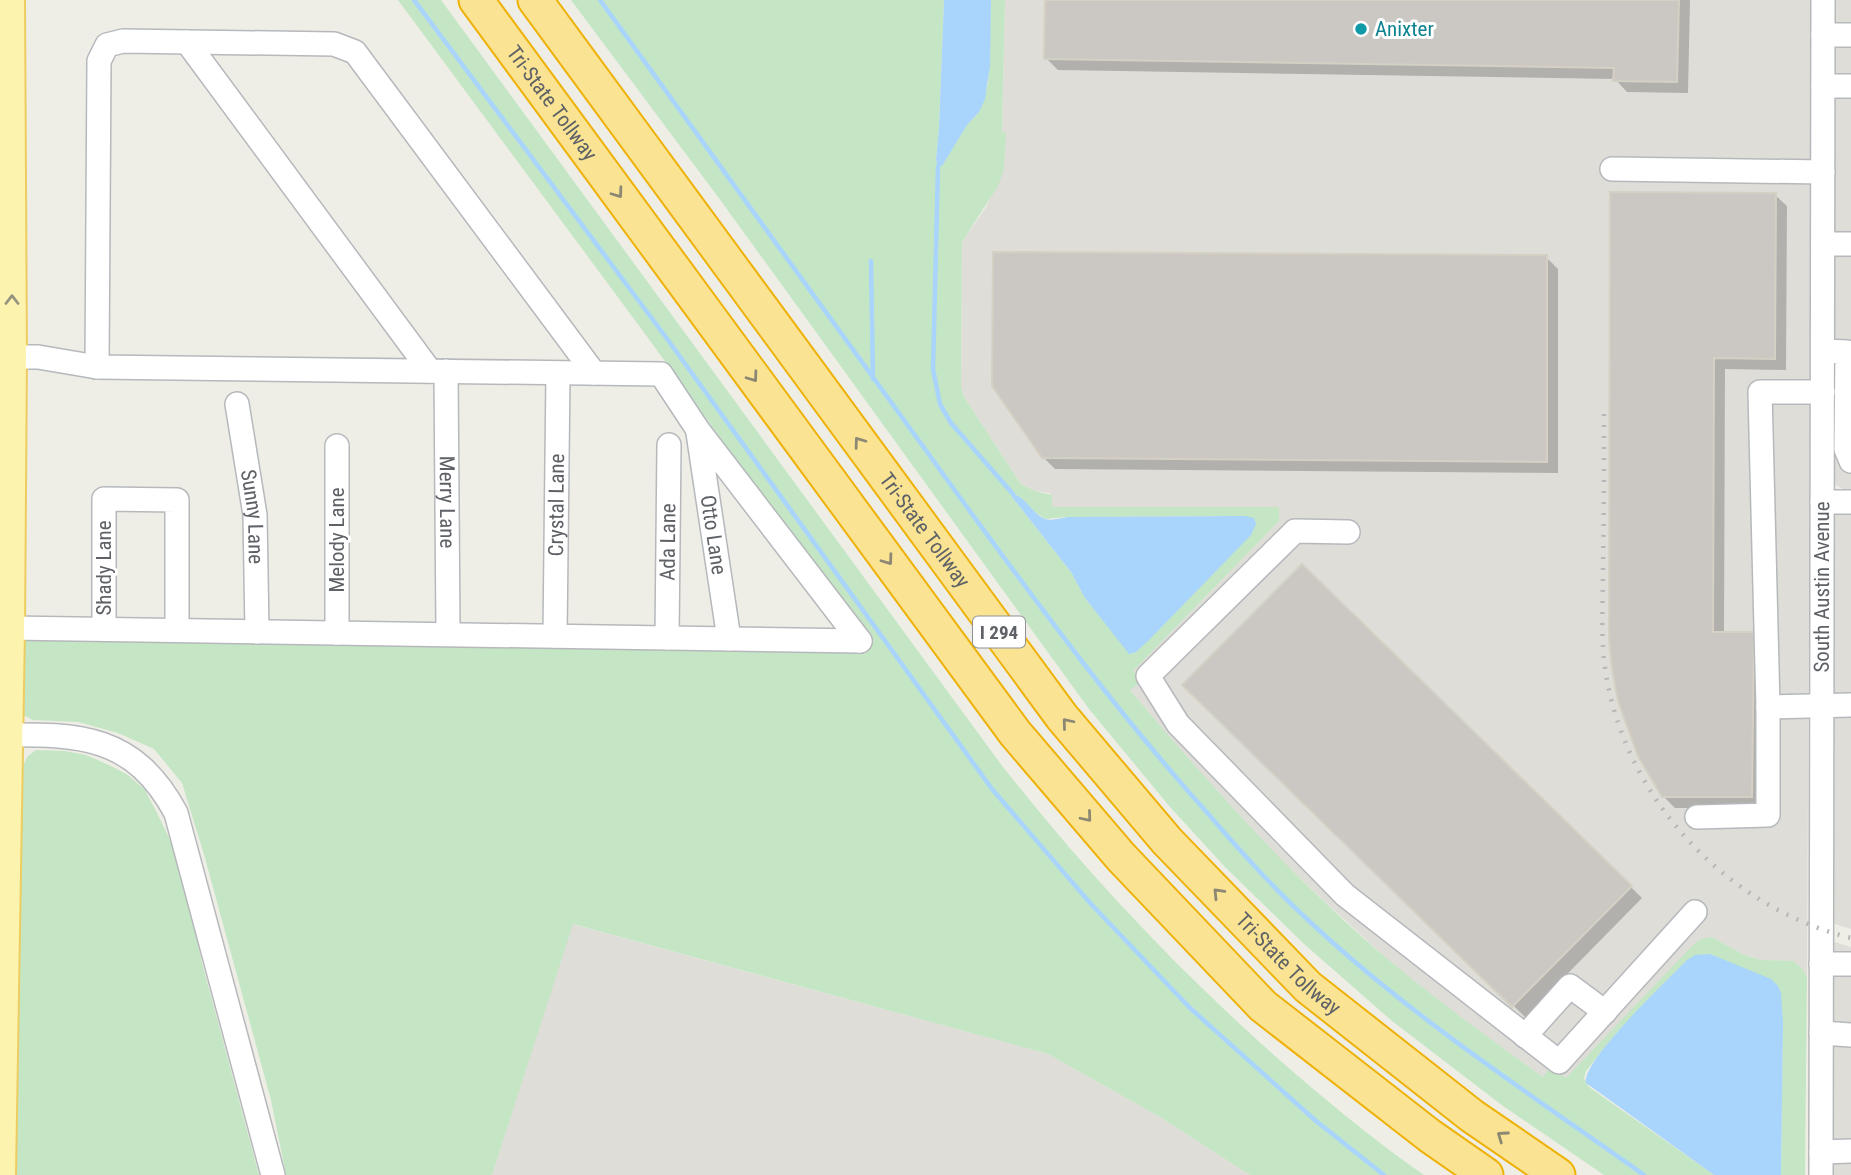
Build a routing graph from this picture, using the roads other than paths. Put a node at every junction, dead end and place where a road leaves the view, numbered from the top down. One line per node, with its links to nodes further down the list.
1 (10, 0): 15 (main road, one-way to 1)
2 (476, 0): 54 (highway, Tri-State Tollway / I 294, one-way to 54)
3 (535, 0): 55 (highway, Tri-State Tollway / I 294, one-way to 3)
4 (1824, 0): 5 (street, South Austin Avenue)
5 (1824, 35): 6 (street); 8 (street, South Austin Avenue)
6 (1851, 35)
7 (187, 42): 16 (street); 17 (street); 19 (street)
8 (1823, 86): 9 (street); 11 (street, South Austin Avenue)
9 (1851, 86)
10 (1612, 169): 11 (street)
11 (1823, 172): 12 (street, South Austin Avenue)
12 (1823, 244): 13 (street); 14 (street, South Austin Avenue)
13 (1851, 244)
14 (1823, 351): 20 (street, South Austin Avenue); 25 (street)
15 (6, 357): 16 (street); 29 (main road)
16 (97, 367): 17 (street)
17 (438, 371): 18 (street); 34 (street, Merry Lane)
18 (558, 373): 19 (street); 35 (street, Crystal Lane)
19 (594, 373): 22 (street)
20 (1822, 392): 26 (street, South Austin Avenue); 40 (street)
21 (237, 404): 32 (street, Sunny Lane)
22 (698, 430): 37 (street, Otto Lane); 37 (street)
23 (669, 445): 36 (street, Ada Lane)
24 (337, 446): 33 (street, Melody Lane)
25 (1851, 461)
26 (1822, 502): 27 (street); 38 (street, South Austin Avenue)
27 (1851, 502)
28 (1348, 532): 49 (street)
29 (10, 628): 30 (street); 41 (main road)
30 (104, 629): 31 (street); 31 (street, Shady Lane)
31 (177, 630): 32 (street)
32 (257, 632): 33 (street)
33 (337, 633): 34 (street)
34 (448, 634): 35 (street)
35 (555, 636): 36 (street)
36 (667, 638): 37 (street)
37 (729, 639)
38 (1822, 704): 39 (street); 40 (street); 44 (street, South Austin Avenue)
39 (1851, 705)
40 (1768, 707): 42 (street)
41 (5, 735): 52 (main road); 53 (street)
42 (1697, 817)
43 (1695, 912): 46 (street)
44 (1821, 964): 45 (street); 47 (street, South Austin Avenue)
45 (1851, 964)
46 (1605, 1012): 49 (street); 49 (street)
47 (1821, 1033): 48 (street); 51 (street, South Austin Avenue)
48 (1851, 1035)
49 (1525, 1036)
50 (1851, 1151): 51 (street)
51 (1821, 1152): 56 (street, South Austin Avenue)
52 (1, 1175)
53 (273, 1175)
54 (1486, 1175)
55 (1558, 1175)
56 (1821, 1175)

